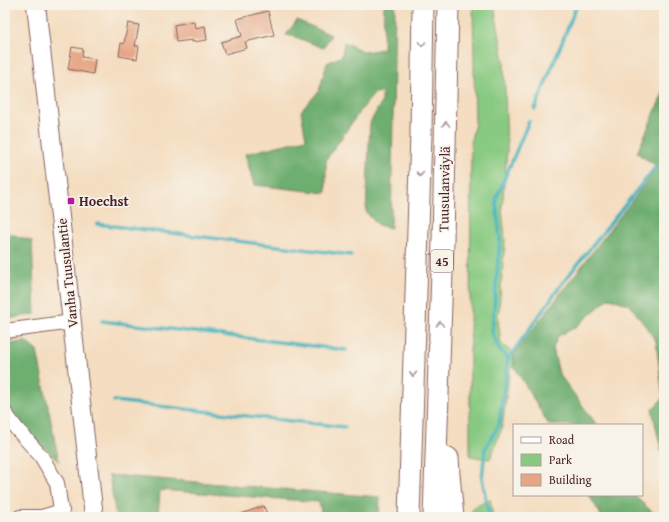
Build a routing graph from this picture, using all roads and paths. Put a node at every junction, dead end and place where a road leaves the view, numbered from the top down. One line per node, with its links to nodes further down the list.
1 (36, 5): 4 (main road, Vanha Tuusulantie)
2 (422, 5): 11 (highway, Tuusulanväylä / 45, one-way to 11)
3 (448, 5): 6 (highway, Tuusulanväylä / 45, one-way to 3)
4 (72, 322): 5 (street); 10 (main road, Vanha Tuusulantie)
5 (5, 331)
6 (439, 353): 12 (highway, Tuusulanväylä / 45); 13 (highway)
7 (5, 413): 8 (street)
8 (62, 514): 9 (street)
9 (20, 517)
10 (94, 517)
11 (409, 517)
12 (434, 517)
13 (453, 517)

